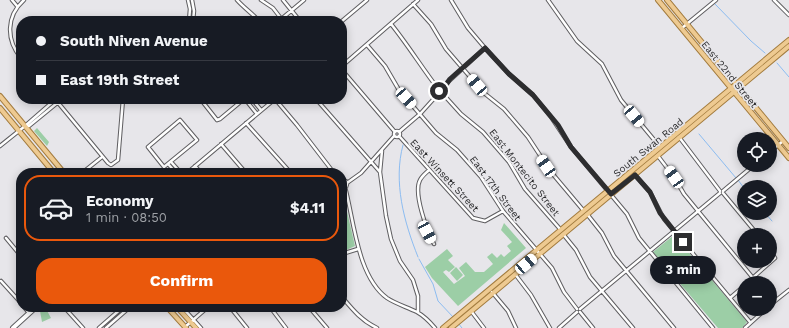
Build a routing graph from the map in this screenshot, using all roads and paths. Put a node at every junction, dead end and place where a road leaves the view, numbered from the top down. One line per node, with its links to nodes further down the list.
1 (12, 0): 18 (street)
2 (24, 0): 18 (street)
3 (188, 0): 21 (street)
4 (192, 0): 22 (street)
5 (237, 0): 23 (street)
6 (261, 0): 24 (street)
7 (283, 0): 19 (street)
8 (304, 0): 19 (street)
9 (367, 0): 27 (street)
10 (418, 0): 17 (street)
11 (451, 0): 34 (street)
12 (548, 0): 73 (street)
13 (658, 0): 30 (main road, East 22nd Street)
14 (667, 0): 29 (main road, East 22nd Street)
15 (774, 0): 20 (street)
16 (714, 1): 29 (street)
17 (413, 4): 28 (street); 37 (street)
18 (17, 6): 35 (street)
19 (292, 11): 25 (street); 26 (street)
20 (789, 15)
21 (189, 16)
22 (194, 16)
23 (255, 16)
24 (278, 16)
25 (286, 16)
26 (296, 16)
27 (347, 17)
28 (390, 24): 32 (street); 42 (street, East Montecito Street)
29 (687, 24): 30 (street); 39 (main road, East 22nd Street)
30 (682, 28): 40 (main road, East 22nd Street)
31 (789, 40): 33 (main road, South Swan Road)
32 (367, 45): 36 (street); 59 (street, East 17th Street)
33 (788, 46): 39 (main road, South Swan Road); 41 (main road, South Swan Road)
34 (485, 48): 37 (street); 96 (street)
35 (16, 50)
36 (347, 62)
37 (462, 68): 42 (street); 99 (street)
38 (347, 76): 63 (street)
39 (736, 84): 40 (main road, South Swan Road); 41 (main road, East 22nd Street)
40 (731, 88): 43 (main road, East 22nd Street); 65 (main road, South Swan Road)
41 (740, 88): 43 (main road, South Swan Road); 69 (main road, East 22nd Street)
42 (441, 92): 59 (street); 104 (street, East Montecito Street)
43 (735, 92): 68 (main road, South Swan Road); 71 (main road, East 22nd Street)
44 (0, 96): 61 (main road)
45 (49, 104): 61 (street)
46 (56, 104): 61 (street)
47 (60, 104): 77 (street)
48 (123, 104): 77 (street)
49 (205, 104): 50 (street)
50 (238, 104)
51 (248, 104): 58 (street)
52 (256, 104): 57 (street)
53 (269, 104): 57 (street)
54 (279, 104): 90 (street)
55 (320, 104): 79 (street)
56 (0, 108): 62 (main road)
57 (261, 110): 58 (street)
58 (257, 114): 60 (street)
59 (420, 114): 64 (street); 100 (street, East 17th Street)
60 (246, 123): 70 (street); 89 (street)
61 (25, 126): 62 (street); 83 (main road)
62 (18, 131): 72 (street); 82 (main road)
63 (395, 132): 64 (street); 66 (street)
64 (399, 132): 67 (street)
65 (676, 134): 68 (street); 73 (main road, South Swan Road)
66 (394, 136): 67 (street); 75 (street)
67 (399, 136): 91 (street, East Winsett Street)
68 (680, 138): 76 (main road, South Swan Road); 97 (street)
69 (783, 141): 71 (street); 74 (main road, East 22nd Street)
70 (221, 144): 81 (street); 88 (street)
71 (778, 145): 78 (main road, East 22nd Street)
72 (0, 146)
73 (660, 147): 96 (main road, South Swan Road)
74 (789, 148)
75 (382, 150): 79 (street); 92 (street)
76 (658, 156): 94 (main road, South Swan Road); 101 (street)
77 (102, 157): 84 (street)
78 (789, 158)
79 (371, 162): 92 (street); 95 (street)
80 (170, 164): 80 (street); 85 (street); 86 (street)
81 (195, 166): 87 (street)
82 (50, 168)
83 (60, 168)
84 (88, 168)
85 (173, 168)
86 (175, 168)
87 (193, 168)
88 (242, 168)
89 (286, 168)
90 (330, 168)
91 (429, 170): 100 (street, East Winsett Street); 108 (street)
92 (380, 172): 140 (street)
93 (746, 172): 97 (street)
94 (635, 175): 96 (main road, South Swan Road); 105 (street)
95 (347, 183)
96 (609, 192): 99 (main road, South Swan Road); 102 (main road, South Swan Road); 112 (street)
97 (722, 192): 101 (street); 103 (street)
98 (347, 201): 109 (street)
99 (583, 210): 104 (main road, South Swan Road)
100 (503, 211): 111 (street, East 17th Street)
101 (698, 211): 105 (street); 117 (street)
102 (587, 214): 106 (main road, South Swan Road); 115 (street)
103 (752, 228)
104 (560, 229): 111 (main road, South Swan Road)
105 (674, 231): 112 (street); 125 (street)
106 (563, 234): 111 (main road, South Swan Road); 120 (street)
107 (6, 238): 110 (street)
108 (434, 244)
109 (358, 249): 113 (street); 140 (street)
110 (16, 250)
111 (537, 251): 116 (main road, South Swan Road); 122 (main road, South Swan Road); 129 (street, East 17th Street)
112 (650, 251): 115 (street); 167 (street)
113 (347, 252)
114 (764, 268): 118 (street)
115 (626, 271): 120 (street); 166 (street)
116 (514, 274): 122 (main road, South Swan Road); 162 (street)
117 (751, 276)
118 (755, 276)
119 (1, 281): 124 (street)
120 (602, 290): 129 (street); 165 (street)
121 (789, 290): 126 (street)
122 (491, 291): 128 (main road, South Swan Road); 145 (main road, South Swan Road); 161 (street)
123 (737, 292): 125 (street)
124 (16, 298)
125 (730, 298): 144 (street)
126 (777, 299)
127 (347, 303): 156 (street)
128 (471, 311): 145 (main road, South Swan Road); 160 (street)
129 (578, 311): 163 (street); 164 (street, East 17th Street)
130 (69, 312): 147 (street)
131 (117, 312): 148 (street)
132 (124, 312): 149 (street)
133 (171, 312): 150 (main road)
134 (182, 312): 143 (main road)
135 (186, 312): 143 (street)
136 (202, 312): 143 (street)
137 (234, 312): 153 (street)
138 (274, 312): 154 (street)
139 (313, 312): 155 (street)
140 (418, 312): 157 (street)
141 (29, 313): 146 (street)
142 (757, 316): 144 (street)
143 (192, 321): 150 (street); 151 (main road); 152 (street)
144 (750, 322): 168 (street)
145 (453, 323): 158 (main road, South Swan Road); 159 (main road, South Swan Road)
146 (12, 328)
147 (83, 328)
148 (99, 328)
149 (106, 328)
150 (185, 328)
151 (196, 328)
152 (201, 328)
153 (247, 328)
154 (286, 328)
155 (327, 328)
156 (377, 328)
157 (435, 328)
158 (443, 328)
159 (451, 328)
160 (484, 328)
161 (516, 328)
162 (550, 328)
163 (559, 328)
164 (592, 328)
165 (633, 328)
166 (674, 328)
167 (713, 328)
168 (746, 328)

